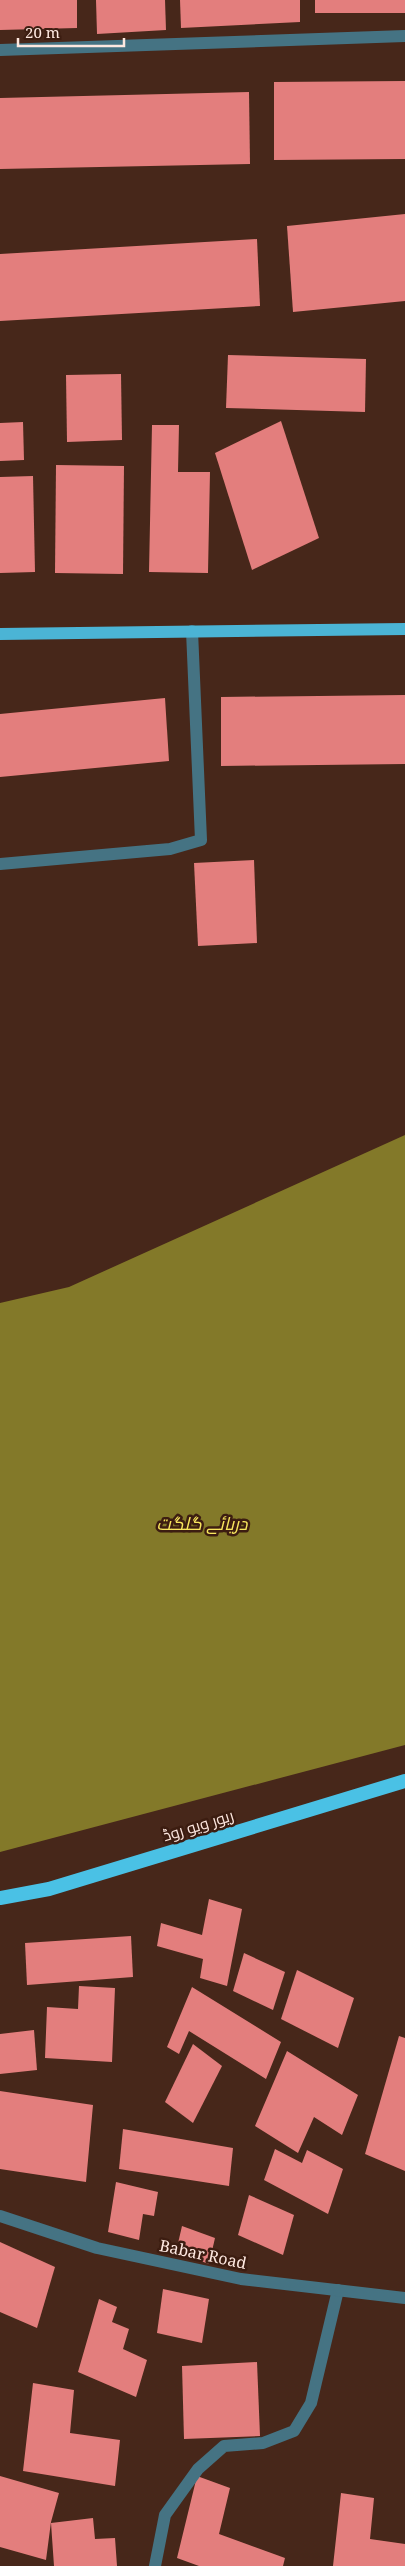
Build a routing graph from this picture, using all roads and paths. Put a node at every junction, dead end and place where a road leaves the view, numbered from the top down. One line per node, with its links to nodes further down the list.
1 (405, 36): 2 (street)
2 (0, 50)
3 (405, 629): 4 (main road)
4 (192, 631): 5 (main road); 6 (street)
5 (0, 634)
6 (0, 864)
7 (405, 1781): 8 (highway, ریور ویو روڈ)
8 (0, 1898)
9 (0, 2216): 10 (street, Babar Road)
10 (338, 2290): 11 (street, Babar Road); 12 (street)
11 (405, 2298)
12 (155, 2566)

